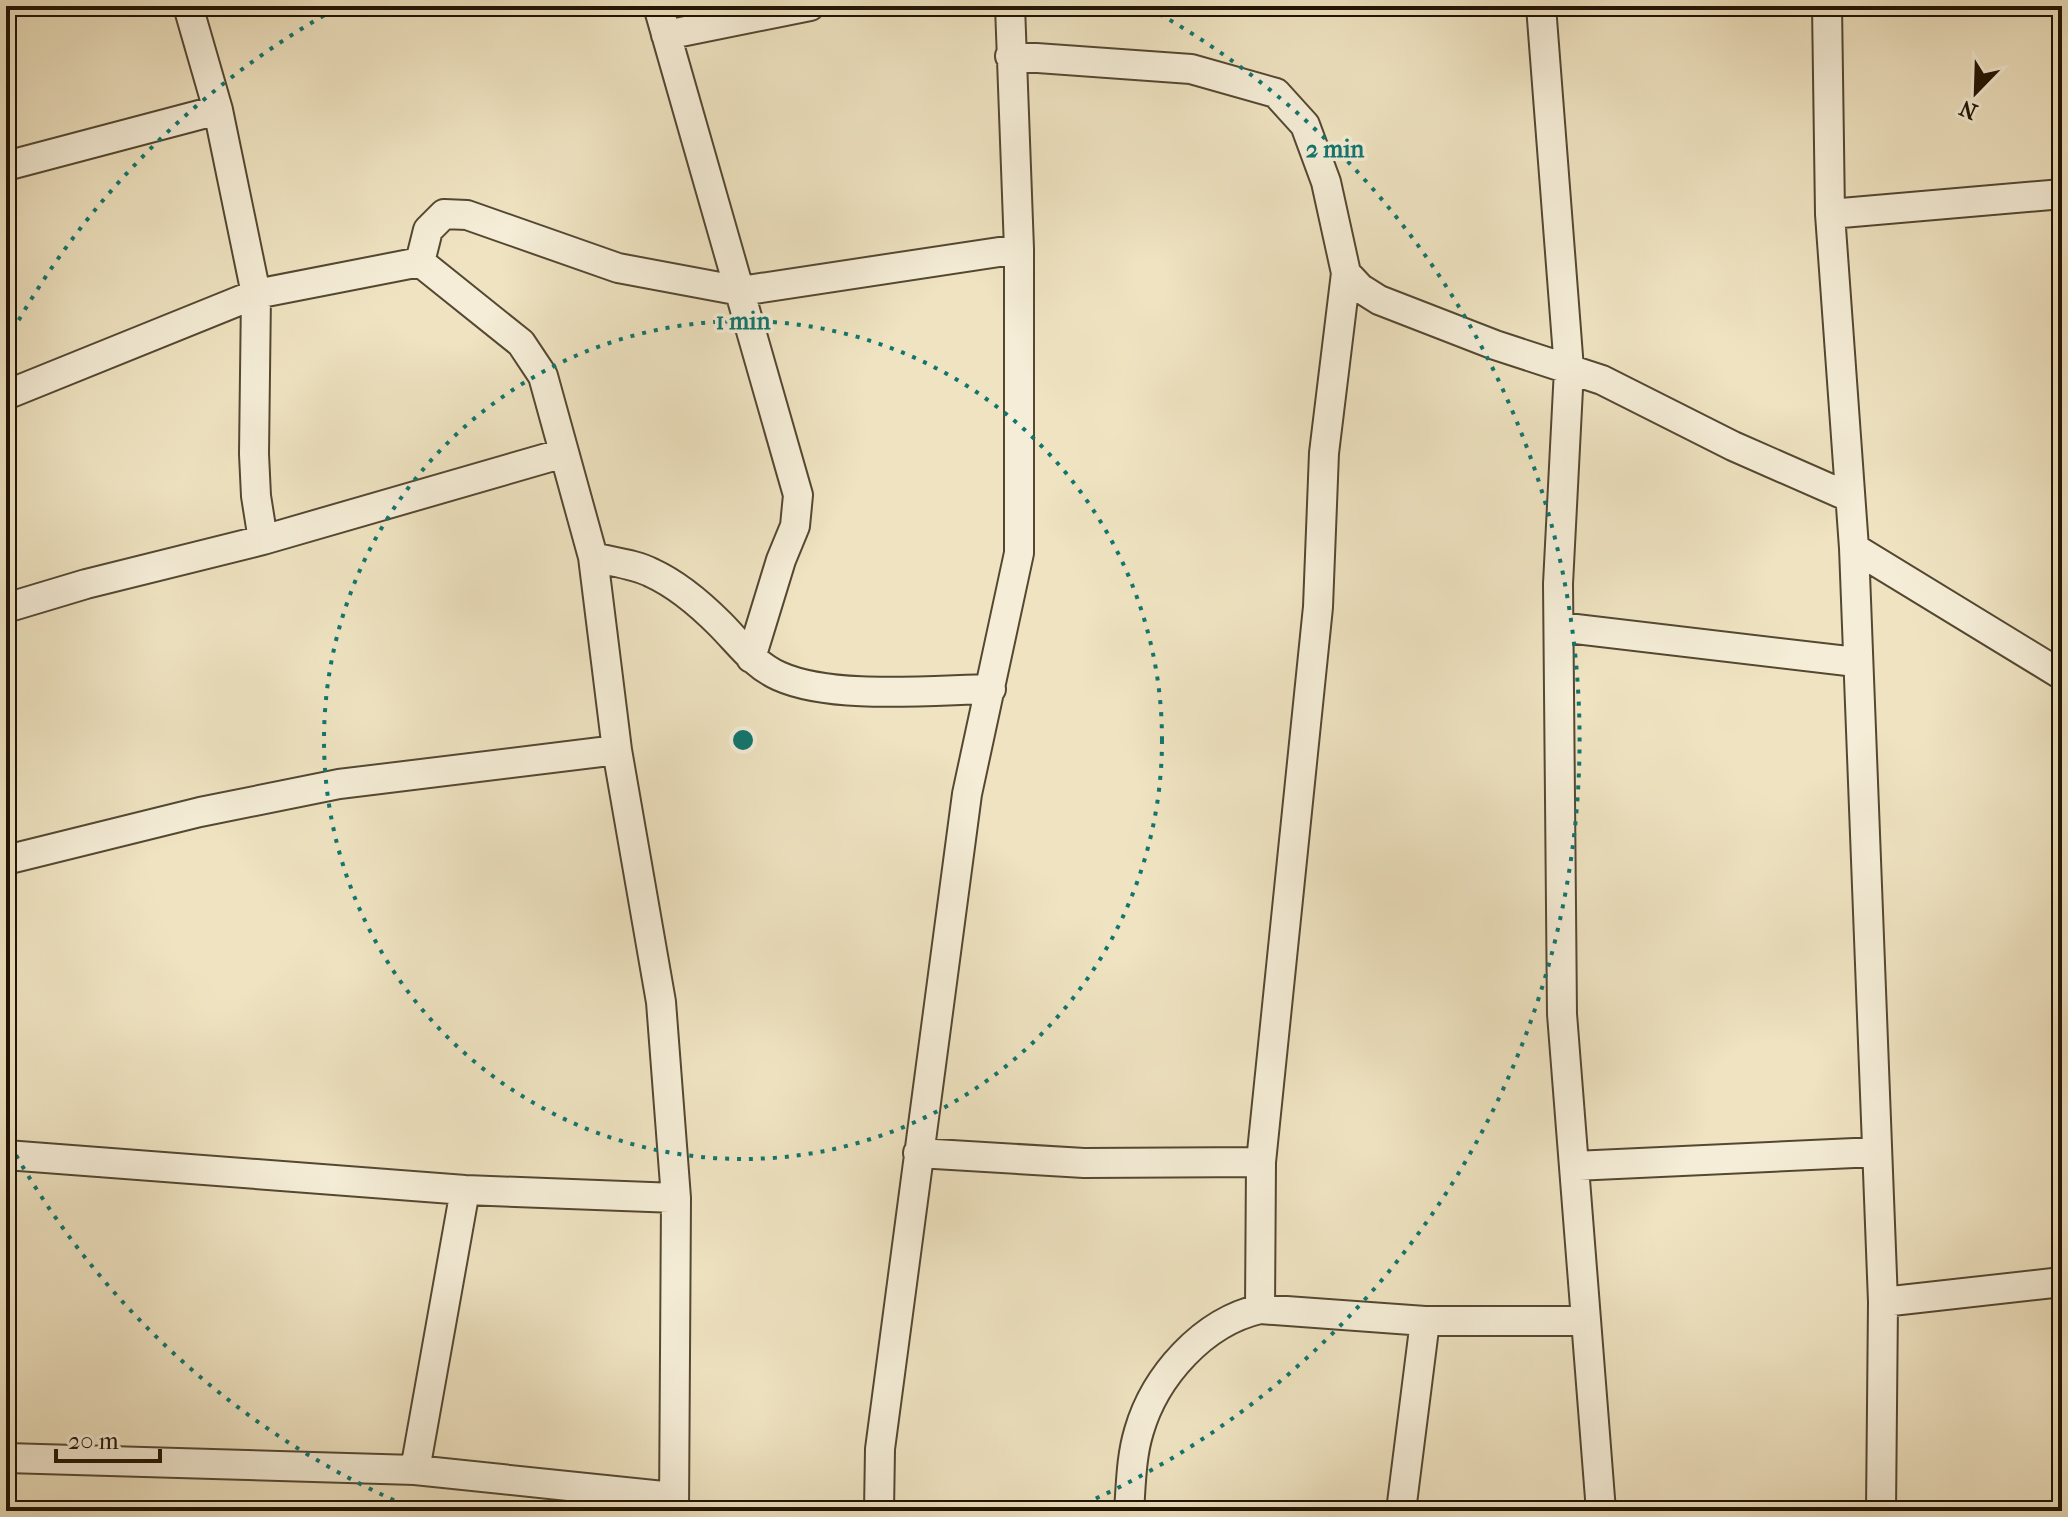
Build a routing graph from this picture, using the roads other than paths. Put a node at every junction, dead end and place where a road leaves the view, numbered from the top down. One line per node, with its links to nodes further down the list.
1 (188, 6): 9 (street)
2 (658, 6): 7 (street)
3 (810, 6): 7 (street)
4 (1010, 6): 8 (street)
5 (1541, 6): 18 (street)
6 (1827, 6): 12 (street)
7 (666, 35): 16 (street)
8 (1010, 56): 13 (street); 15 (street)
9 (218, 110): 10 (street); 17 (street)
10 (6, 166)
11 (2062, 194): 12 (street)
12 (1830, 214): 21 (street)
13 (1019, 249): 16 (street); 30 (street)
14 (420, 262): 16 (street); 17 (street); 20 (street)
15 (1346, 273): 18 (street); 36 (street)
16 (741, 291): 27 (street)
17 (256, 294): 19 (street); 22 (street)
18 (1569, 369): 21 (street); 26 (street)
19 (6, 395)
20 (564, 453): 22 (street); 24 (street)
21 (1849, 497): 23 (street)
22 (263, 540): 25 (street)
23 (1854, 548): 28 (street); 29 (street)
24 (593, 557): 27 (street); 31 (street)
25 (6, 608)
26 (1559, 627): 28 (street); 37 (street)
27 (751, 658): 30 (street)
28 (1856, 662): 33 (street)
29 (2062, 675)
30 (991, 689): 34 (street)
31 (617, 750): 32 (street); 39 (street)
32 (6, 860)
33 (1876, 1152): 37 (street); 41 (street)
34 (918, 1153): 36 (street); 48 (street)
35 (6, 1155): 38 (street)
36 (1261, 1162): 42 (street)
37 (1574, 1166): 44 (street)
38 (465, 1190): 39 (street); 46 (street)
39 (676, 1198): 47 (street)
40 (2062, 1282): 41 (street)
41 (1883, 1302): 52 (street)
42 (1260, 1309): 43 (street); 49 (street)
43 (1425, 1321): 44 (street); 50 (street)
44 (1584, 1321): 51 (street)
45 (6, 1458): 46 (street)
46 (415, 1470): 47 (street)
47 (674, 1504)
48 (879, 1511)
49 (1129, 1511)
50 (1401, 1511)
51 (1601, 1511)
52 (1881, 1511)

